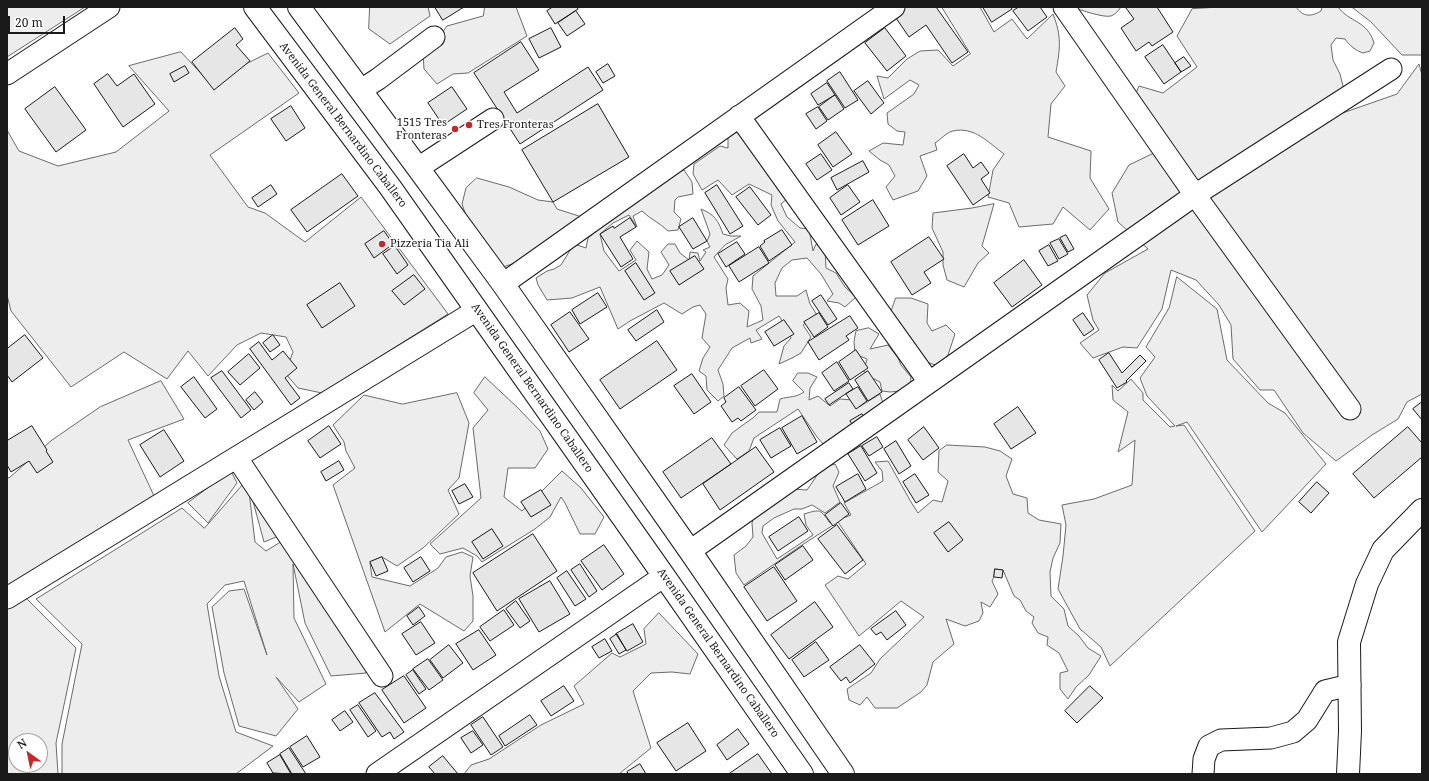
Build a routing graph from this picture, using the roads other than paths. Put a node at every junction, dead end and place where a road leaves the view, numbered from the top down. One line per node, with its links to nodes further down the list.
1 (109, 7): 8 (street)
2 (255, 7): 15 (main road, Avenida General Bernardino Caballero)
3 (299, 7): 9 (main road)
4 (1064, 7): 13 (street)
5 (885, 11): 10 (street)
6 (434, 37): 9 (street)
7 (1391, 69): 13 (street)
8 (7, 74)
9 (361, 90): 12 (main road)
10 (739, 116): 14 (street); 16 (street)
11 (493, 119): 12 (street)
12 (418, 168): 14 (main road)
13 (1194, 195): 16 (street); 17 (street)
14 (503, 284): 20 (main road)
15 (477, 310): 18 (street); 21 (main road, Avenida General Bernardino Caballero)
16 (929, 382): 20 (street)
17 (1350, 409)
18 (236, 458): 22 (street); 23 (street)
19 (1422, 510): 24 (main road)
20 (690, 551): 27 (main road)
21 (664, 576): 25 (street); 26 (main road, Avenida General Bernardino Caballero)
22 (7, 598)
23 (382, 676)
24 (1350, 685): 28 (street); 29 (main road)
25 (377, 774)
26 (802, 774)
27 (843, 774)
28 (1202, 774)
29 (1348, 774)

